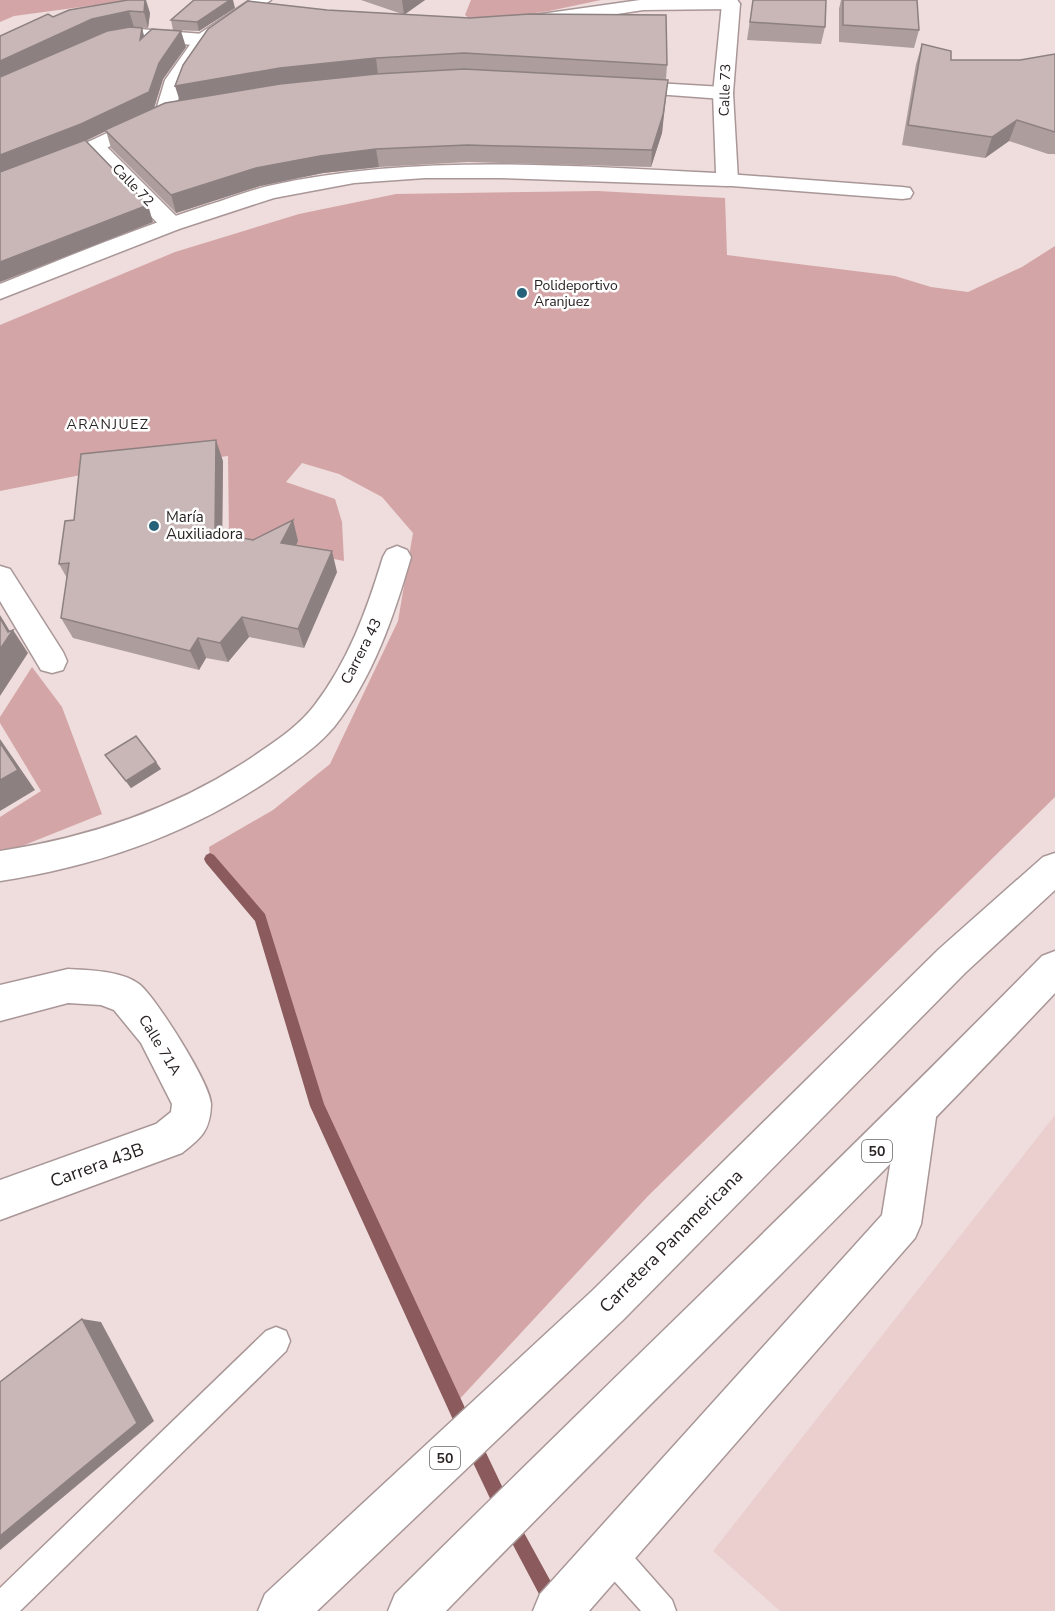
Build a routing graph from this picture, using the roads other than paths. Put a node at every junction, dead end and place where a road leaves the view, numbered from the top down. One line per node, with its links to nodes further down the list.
1 (730, 2): 4 (main road); 8 (main road, Calle 73)
2 (254, 5): 3 (main road); 6 (main road)
3 (277, 13)
4 (513, 24)
5 (125, 37): 6 (main road)
6 (203, 40): 10 (main road)
7 (605, 86): 8 (main road)
8 (723, 93): 12 (main road, Calle 73)
9 (189, 109): 10 (main road)
10 (165, 113): 11 (main road)
11 (94, 146): 13 (main road); 15 (main road, Calle 72)
12 (727, 180): 14 (main road); 15 (main road)
13 (0, 182)
14 (902, 193)
15 (171, 224): 16 (main road)
16 (0, 292)
17 (397, 557): 20 (main road, Carrera 43)
18 (0, 577): 19 (main road)
19 (52, 661)
20 (0, 866)
21 (1055, 868): 30 (main road, Carretera Panamericana / 50)
22 (1055, 968): 24 (main road, 50)
23 (0, 1003): 25 (main road, Calle 71A)
24 (918, 1110): 28 (main road); 31 (main road, 50)
25 (189, 1123): 26 (main road, Carrera 43B)
26 (0, 1200)
27 (276, 1341): 29 (lane)
28 (609, 1552): 32 (main road); 33 (lane)
29 (0, 1609)
30 (282, 1611)
31 (412, 1611)
32 (557, 1611)
33 (661, 1611)

